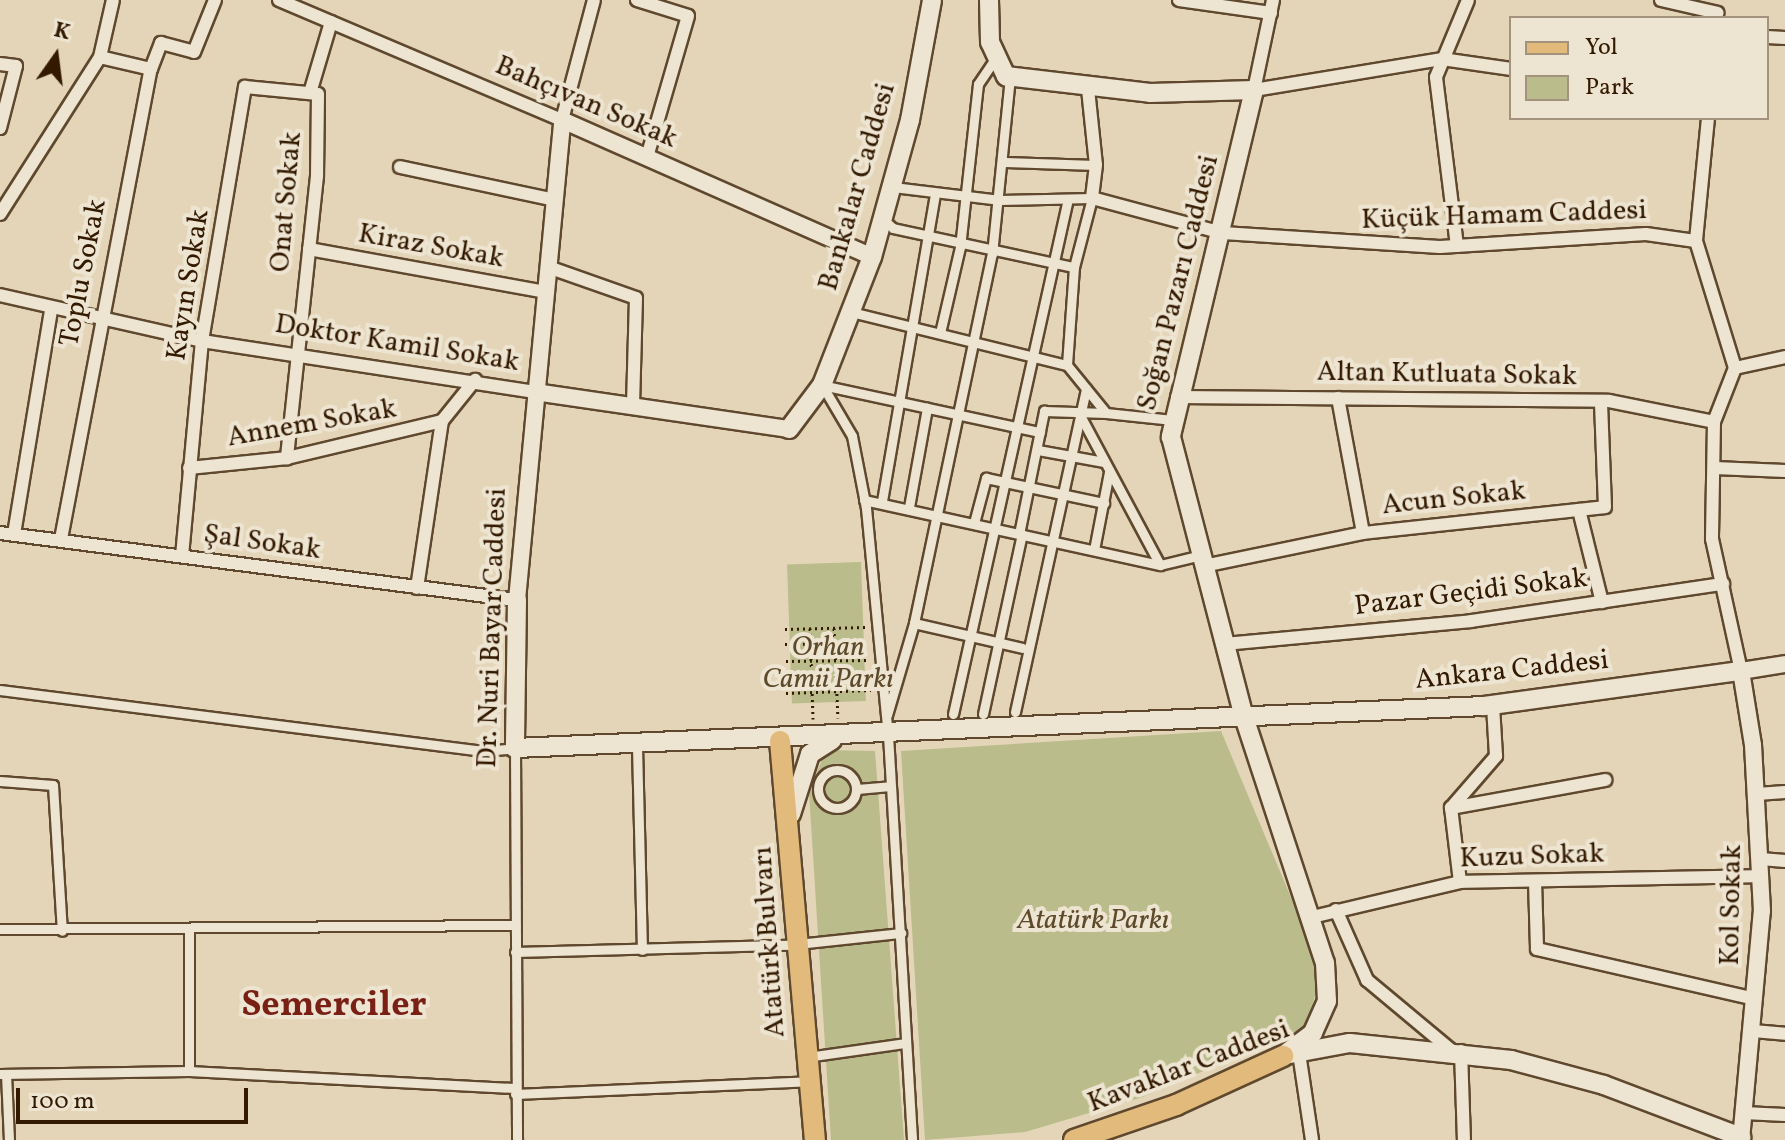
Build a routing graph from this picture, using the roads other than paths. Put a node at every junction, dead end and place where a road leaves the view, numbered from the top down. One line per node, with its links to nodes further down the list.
1 (113, 0): 16 (street)
2 (215, 0): 19 (street)
3 (279, 0): 11 (street, Bahçıvan Sokak)
4 (594, 0): 25 (street)
5 (637, 0): 28 (street)
6 (932, 0): 32 (main road, Bankalar Caddesi)
7 (989, 0): 15 (main road)
8 (1179, 0): 12 (street)
9 (1468, 0): 17 (street)
10 (1661, 0): 13 (street)
11 (293, 3): 14 (street, Bahçıvan Sokak)
12 (1272, 6): 23 (street, Soğan Pazarı Caddesi)
13 (1718, 10)
14 (331, 22): 24 (street); 25 (street, Bahçıvan Sokak)
15 (997, 56): 21 (main road); 34 (street)
16 (100, 57): 19 (street); 39 (street)
17 (1442, 59): 20 (street); 23 (street); 45 (street)
18 (0, 64): 27 (street)
19 (151, 69): 56 (street, Toplu Sokak)
20 (1509, 69)
21 (1010, 84): 22 (main road); 29 (street)
22 (1088, 89): 23 (main road); 30 (street)
23 (1254, 90): 41 (main road, Soğan Pazarı Caddesi)
24 (314, 93): 46 (street, Onat Sokak); 59 (street, Kayın Sokak)
25 (562, 120): 28 (street, Bahçıvan Sokak); 36 (street, Dr. Nuri Bayar Caddesi)
26 (1708, 120): 43 (street)
27 (0, 128)
28 (647, 157): 48 (street, Bahçıvan Sokak)
29 (1005, 162): 30 (street); 37 (street)
30 (1096, 165): 35 (street)
31 (400, 167): 36 (street)
32 (893, 187): 33 (street); 40 (main road, Bankalar Caddesi)
33 (935, 194): 34 (street); 42 (street)
34 (964, 197): 37 (street); 44 (street)
35 (1092, 198): 38 (street); 41 (street, Küçük Hamam Caddesi); 51 (street)
36 (555, 200): 50 (street, Dr. Nuri Bayar Caddesi)
37 (1000, 200): 38 (street); 47 (street)
38 (1067, 203): 49 (street)
39 (0, 214)
40 (884, 220): 42 (street); 48 (main road, Bankalar Caddesi)
41 (1223, 233): 45 (street, Küçük Hamam Caddesi); 70 (main road, Soğan Pazarı Caddesi)
42 (924, 235): 44 (street); 57 (street)
43 (1696, 241): 45 (street, Küçük Hamam Caddesi); 65 (street)
44 (961, 243): 47 (street); 58 (street)
45 (1457, 246)
46 (309, 249): 52 (street, Kiraz Sokak); 61 (street, Onat Sokak)
47 (993, 250): 49 (street); 60 (street)
48 (872, 257): 55 (main road, Bankalar Caddesi)
49 (1051, 264): 51 (street); 62 (street)
50 (548, 267): 52 (street, Dr. Nuri Bayar Caddesi); 74 (street)
51 (1074, 267): 64 (street)
52 (545, 292): 69 (street, Dr. Nuri Bayar Caddesi)
53 (0, 295): 54 (street, Doktor Kamil Sokak)
54 (51, 311): 56 (street, Doktor Kamil Sokak); 105 (street)
55 (851, 312): 57 (street); 67 (main road, Bankalar Caddesi)
56 (98, 320): 59 (street, Doktor Kamil Sokak); 107 (street, Toplu Sokak)
57 (910, 326): 58 (street); 73 (street)
58 (940, 333): 60 (street)
59 (202, 341): 61 (street, Doktor Kamil Sokak); 89 (street, Kayın Sokak)
60 (974, 342): 62 (street); 77 (street)
61 (297, 354): 66 (street, Doktor Kamil Sokak); 87 (street, Onat Sokak)
62 (1030, 357): 64 (street); 82 (street)
63 (1785, 357): 65 (street)
64 (1067, 365): 68 (street)
65 (1735, 368): 81 (street)
66 (475, 380): 69 (street, Doktor Kamil Sokak); 80 (street)
67 (822, 385): 73 (street); 83 (main road, Bankalar Caddesi); 95 (street)
68 (1086, 389): 76 (street); 78 (street)
69 (535, 392): 74 (street, Doktor Kamil Sokak); 115 (street, Dr. Nuri Bayar Caddesi)
70 (1177, 397): 71 (street, Altan Kutluata Sokak); 79 (main road, Soğan Pazarı Caddesi)
71 (1338, 398): 72 (street, Altan Kutluata Sokak); 104 (street)
72 (1601, 401): 81 (street, Altan Kutluata Sokak); 99 (street, Acun Sokak)
73 (899, 403): 75 (street); 96 (street)
74 (633, 406): 83 (street, Doktor Kamil Sokak)
75 (927, 408): 77 (street); 98 (street)
76 (1106, 413): 78 (street); 79 (street)
77 (958, 415): 82 (street); 100 (street)
78 (1081, 417): 84 (street); 86 (street); 88 (street)
79 (1173, 420): 111 (main road, Soğan Pazarı Caddesi)
80 (442, 421): 87 (street, Annem Sokak); 114 (street)
81 (1714, 422): 90 (street)
82 (1016, 428): 84 (street); 92 (street)
83 (789, 429)
84 (1040, 432): 85 (street)
85 (1038, 450): 86 (street); 93 (street)
86 (1067, 457): 88 (street); 94 (street)
87 (287, 458): 89 (street, Annem Sokak)
88 (1107, 467): 97 (street); 112 (street)
89 (189, 468): 110 (street, Kayın Sokak)
90 (1715, 468): 91 (street); 113 (street)
91 (1785, 471)
92 (1005, 481): 93 (street); 101 (street); 102 (street)
93 (1030, 486): 94 (street); 106 (street)
94 (1057, 492): 97 (street); 108 (street)
95 (864, 500): 96 (street); 129 (street)
96 (882, 501): 98 (street)
97 (1104, 503): 109 (street)
98 (909, 507): 100 (street)
99 (1579, 510): 104 (street, Acun Sokak); 116 (street)
100 (937, 514): 101 (street); 117 (street)
101 (974, 523): 102 (street)
102 (994, 528): 106 (street); 118 (street)
103 (0, 533): 105 (street, Şal Sokak)
104 (1363, 533): 111 (street, Acun Sokak)
105 (14, 534): 107 (street, Şal Sokak)
106 (1021, 534): 108 (street); 119 (street)
107 (61, 539): 110 (street, Şal Sokak)
108 (1048, 540): 109 (street); 126 (street)
109 (1094, 550): 112 (street)
110 (182, 556): 114 (street, Şal Sokak)
111 (1202, 560): 112 (street); 120 (main road, Soğan Pazarı Caddesi)
112 (1160, 565)
113 (1723, 584): 116 (street, Pazar Geçidi Sokak); 123 (street)
114 (417, 588): 115 (street, Şal Sokak)
115 (517, 600): 135 (main road, Dr. Nuri Bayar Caddesi)
116 (1602, 602): 120 (street, Pazar Geçidi Sokak)
117 (914, 623): 118 (street); 129 (street)
118 (971, 636): 119 (street); 127 (street)
119 (998, 641): 121 (street); 128 (street)
120 (1225, 644): 130 (main road, Soğan Pazarı Caddesi)
121 (1022, 648)
122 (1785, 664): 123 (street, Ankara Caddesi)
123 (1741, 671): 125 (main road, Ankara Caddesi); 141 (street, Kol Sokak)
124 (0, 690): 135 (street)
125 (1493, 705): 130 (main road, Ankara Caddesi); 142 (street)
126 (1015, 712)
127 (953, 714)
128 (983, 714)
129 (887, 715): 131 (street)
130 (1244, 717): 131 (main road, Ankara Caddesi); 149 (main road, Soğan Pazarı Caddesi)
131 (888, 735): 132 (main road, Ankara Caddesi); 138 (street)
132 (839, 738): 133 (main road, Ankara Caddesi); 143 (main road)
133 (780, 741): 134 (main road, Ankara Caddesi); 143 (main road, Atatürk Bulvarı)
134 (637, 746): 135 (main road, Ankara Caddesi); 156 (street)
135 (515, 748): 150 (street, Dr. Nuri Bayar Caddesi)
136 (1605, 780): 142 (street)
137 (0, 781): 153 (street)
138 (890, 786): 139 (street); 154 (street)
139 (857, 789): 139 (street)
140 (1785, 792): 141 (street)
141 (1757, 794): 145 (street, Kol Sokak)
142 (1451, 808): 147 (street)
143 (789, 823): 155 (main road, Atatürk Bulvarı)
144 (1785, 861): 145 (street, Kuzu Sokak)
145 (1761, 867): 146 (street, Kuzu Sokak); 158 (street, Kol Sokak)
146 (1535, 881): 147 (street, Kuzu Sokak); 158 (street)
147 (1460, 882): 148 (street, Kuzu Sokak)
148 (1336, 910): 149 (street, Kuzu Sokak); 162 (street)
149 (1308, 918): 163 (main road, Soğan Pazarı Caddesi)
150 (514, 925): 151 (street); 157 (street, Dr. Nuri Bayar Caddesi)
151 (189, 928): 153 (street); 165 (street)
152 (0, 929): 153 (street)
153 (62, 931)
154 (901, 933): 155 (street); 161 (street)
155 (800, 944): 156 (street); 164 (main road, Atatürk Bulvarı)
156 (642, 950): 157 (street)
157 (515, 952): 168 (street, Dr. Nuri Bayar Caddesi)
158 (1755, 999): 159 (street, Kol Sokak)
159 (1753, 1031): 160 (street); 169 (street, Kol Sokak)
160 (1785, 1034)
161 (905, 1043): 164 (street); 175 (street)
162 (1456, 1051): 163 (main road, Kavaklar Caddesi); 171 (main road, Kavaklar Caddesi); 178 (street)
163 (1291, 1054): 176 (main road, Kavaklar Caddesi); 177 (street)
164 (807, 1057): 167 (main road, Atatürk Bulvarı)
165 (189, 1071): 166 (street); 168 (street)
166 (3, 1074): 172 (street)
167 (809, 1081): 168 (street); 174 (main road, Atatürk Bulvarı)
168 (515, 1091): 173 (street, Dr. Nuri Bayar Caddesi)
169 (1744, 1113): 170 (street); 171 (street, Kol Sokak)
170 (1785, 1115)
171 (1744, 1139)
172 (9, 1140)
173 (517, 1140)
174 (815, 1140)
175 (912, 1140)
176 (1074, 1140)
177 (1312, 1140)
178 (1464, 1140)

